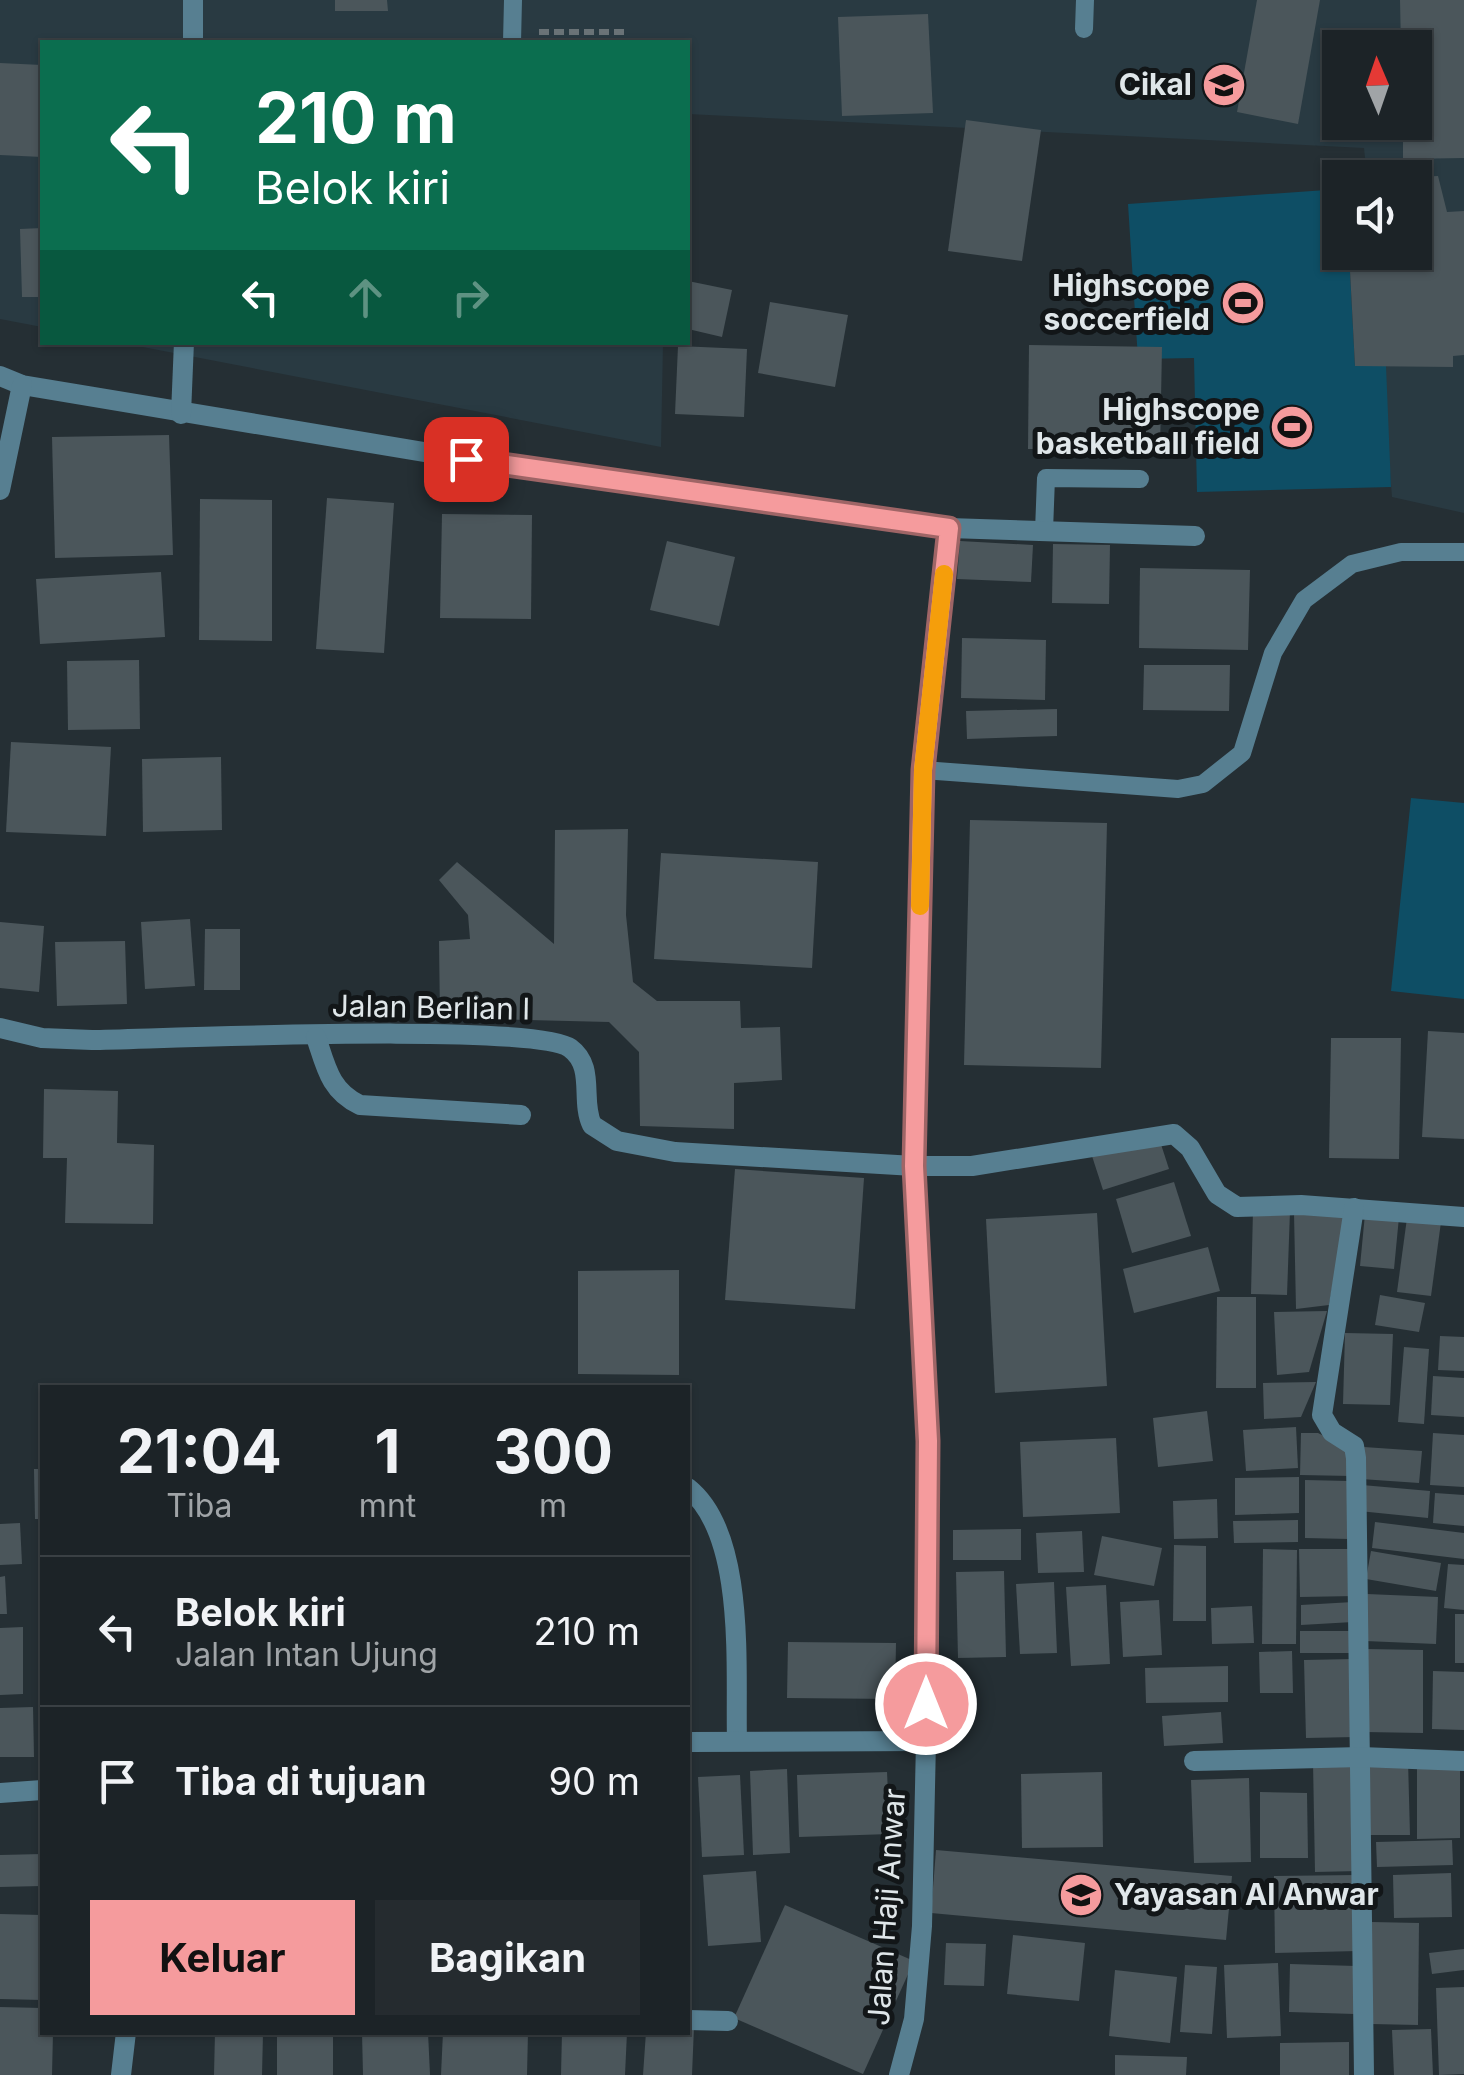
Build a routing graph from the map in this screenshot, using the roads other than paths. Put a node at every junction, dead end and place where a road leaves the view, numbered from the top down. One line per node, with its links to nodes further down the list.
1 (193, 0): 6 (street)
2 (513, 0): 5 (lane)
3 (1084, 0): 4 (lane)
4 (1084, 29)
5 (512, 37)
6 (193, 40)
7 (184, 345): 10 (street)
8 (0, 376): 9 (street)
9 (22, 385): 10 (street); 12 (street)
10 (180, 414): 13 (street)
11 (1140, 479): 14 (lane)
12 (0, 490)
13 (949, 528): 14 (street); 17 (street, Jalan Haji Anwar)
14 (1044, 531): 15 (street)
15 (1195, 536)
16 (1464, 552): 17 (lane)
17 (923, 770): 21 (street, Jalan Haji Anwar)
18 (0, 1028): 19 (street, Jalan Berlian I)
19 (316, 1037): 20 (street); 21 (street, Jalan Berlian I)
20 (521, 1115)
21 (914, 1166): 22 (street); 26 (street, Jalan Haji Anwar)
22 (1354, 1208): 23 (street); 28 (street)
23 (1464, 1217)
24 (690, 1490): 25 (street)
25 (736, 1741): 26 (street); 27 (street)
26 (926, 1741): 37 (street, Jalan Haji Anwar)
27 (690, 1742)
28 (1361, 1756): 29 (street); 30 (street); 38 (street)
29 (1194, 1760)
30 (1464, 1761)
31 (40, 1790): 32 (street)
32 (0, 1792)
33 (690, 2020): 34 (street)
34 (728, 2021)
35 (126, 2035): 36 (street)
36 (122, 2075)
37 (900, 2075)
38 (1364, 2075)

